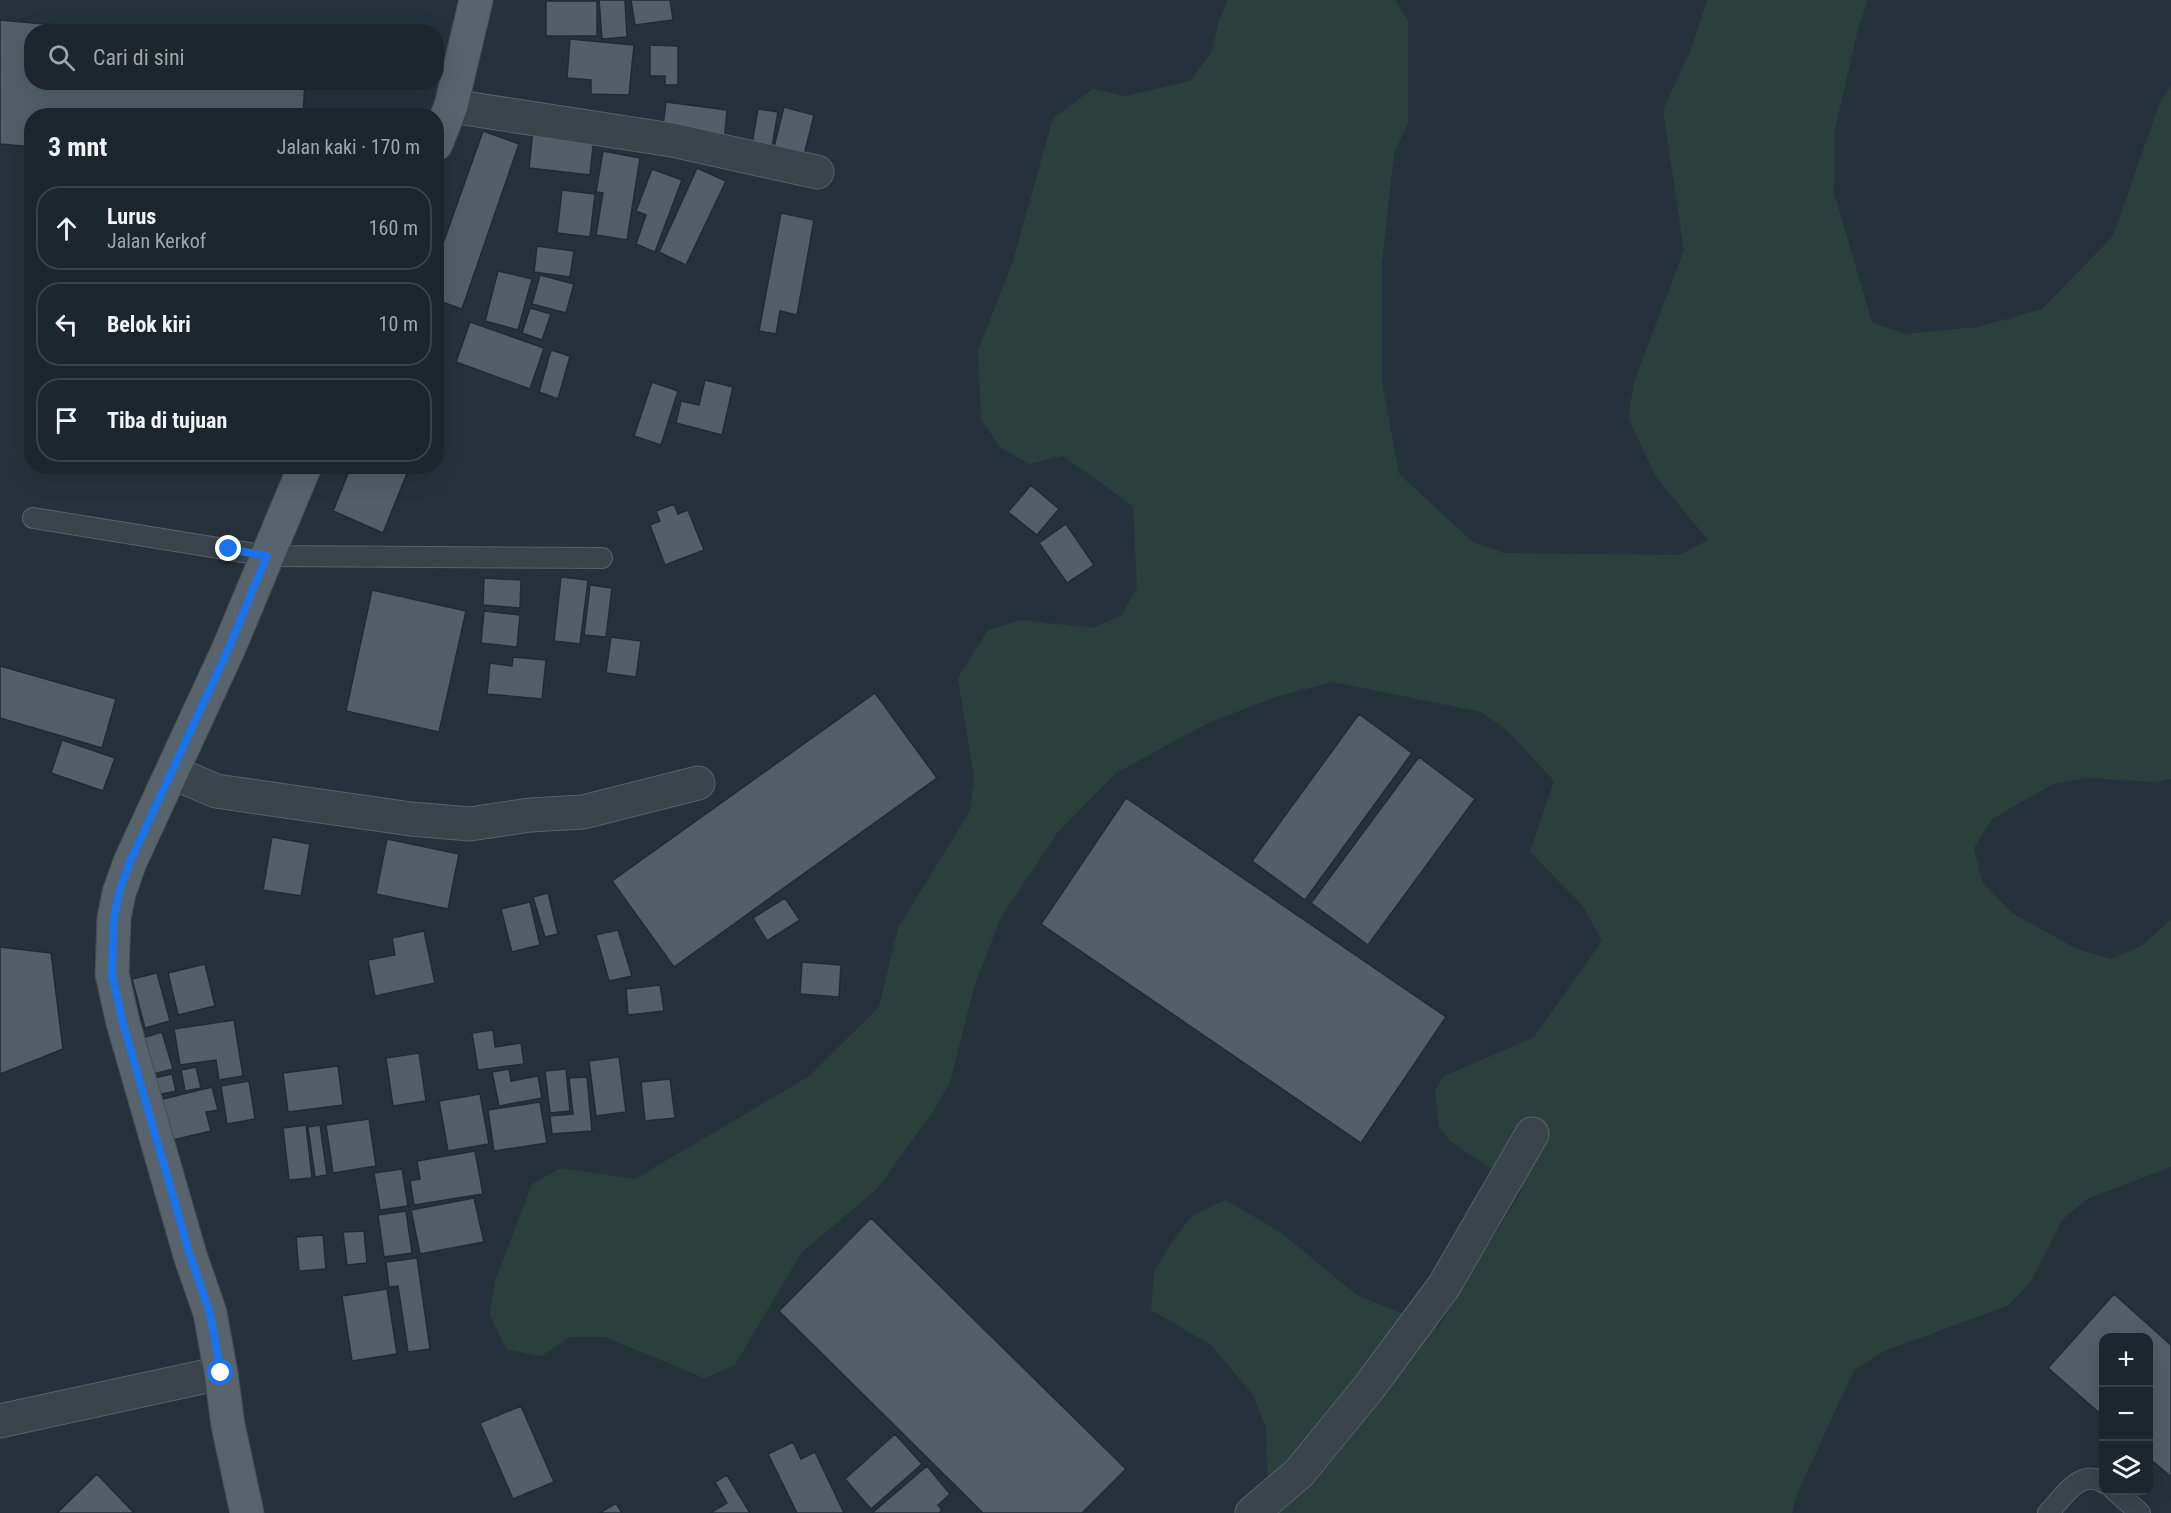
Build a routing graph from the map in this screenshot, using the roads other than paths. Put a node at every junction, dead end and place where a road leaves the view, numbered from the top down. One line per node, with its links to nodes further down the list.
1 (476, 0): 2 (main road)
2 (451, 106): 3 (main road); 4 (street)
3 (444, 124)
4 (818, 172)
5 (302, 474): 7 (main road)
6 (33, 518): 7 (lane)
7 (267, 556): 8 (lane); 9 (main road)
8 (602, 558)
9 (171, 772): 10 (street); 12 (main road)
10 (698, 783)
11 (1532, 1134): 17 (street)
12 (221, 1373): 13 (street); 16 (main road)
13 (0, 1421)
14 (2099, 1480): 18 (lane)
15 (2119, 1495): 19 (lane)
16 (248, 1513)
17 (1252, 1513)
18 (2048, 1513)
19 (2140, 1513)

